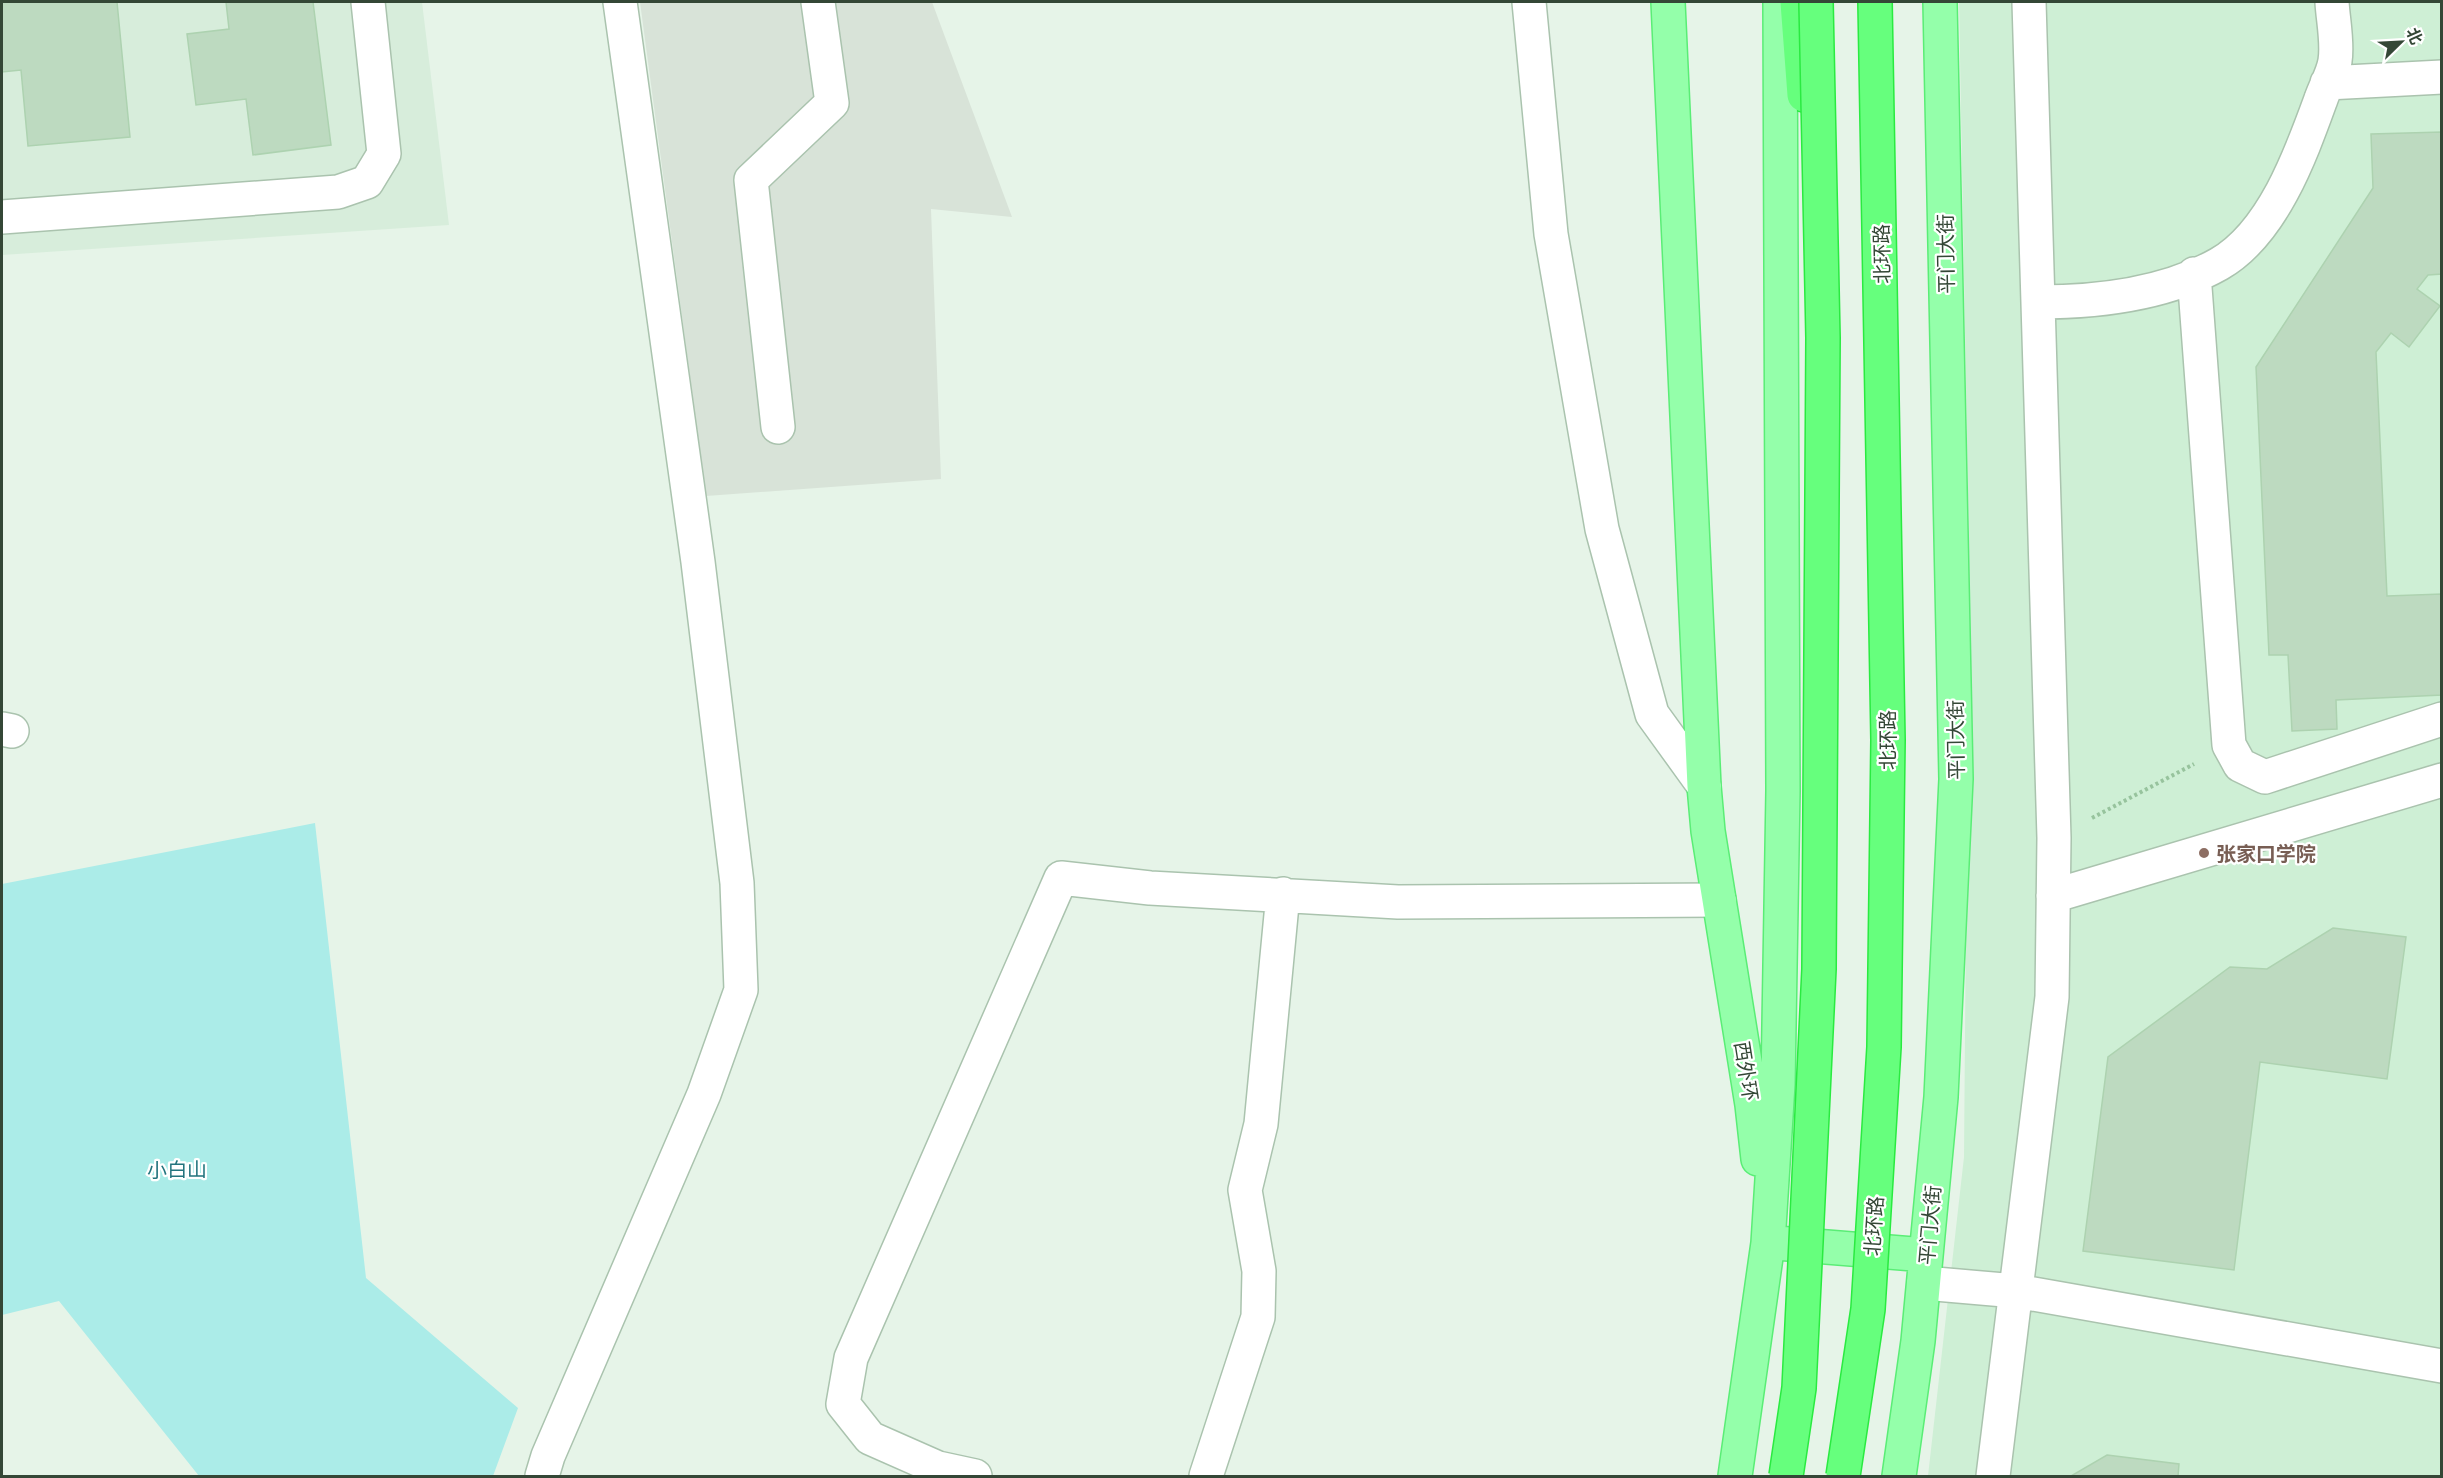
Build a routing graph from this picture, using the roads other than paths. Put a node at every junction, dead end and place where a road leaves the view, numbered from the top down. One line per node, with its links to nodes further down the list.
1 (368, 2): 15 (street)
2 (620, 2): 30 (street)
3 (818, 2): 19 (street)
4 (1529, 2): 22 (street)
5 (1668, 2): 22 (main road, 西外环)
6 (1780, 2): 26 (main road)
7 (1797, 2): 18 (highway, bridge)
8 (1816, 2): 18 (highway, bridge)
9 (1875, 2): 35 (highway, 北环路, bridge)
10 (1940, 2): 27 (main road, 平门大街)
11 (2029, 2): 17 (street)
12 (2332, 2): 14 (street)
13 (2442, 77): 14 (street)
14 (2327, 83): 16 (street)
15 (2, 217)
16 (2194, 274): 17 (street); 20 (street)
17 (2038, 302): 24 (street)
18 (1823, 338): 34 (highway, bridge)
19 (778, 427)
20 (2442, 719)
21 (2442, 780): 24 (street)
22 (1704, 786): 25 (main road, 西外环)
23 (1283, 894): 25 (street); 31 (street); 32 (street)
24 (2054, 896): 28 (street)
25 (1719, 900): 26 (main road, 西外环)
26 (1768, 1243): 27 (main road); 33 (main road)
27 (1925, 1269): 28 (street); 36 (main road, 平门大街)
28 (2016, 1291): 29 (street); 37 (street)
29 (2442, 1366)
30 (542, 1476)
31 (975, 1476)
32 (1206, 1476)
33 (1736, 1476)
34 (1786, 1476)
35 (1843, 1476)
36 (1899, 1476)
37 (1993, 1476)

